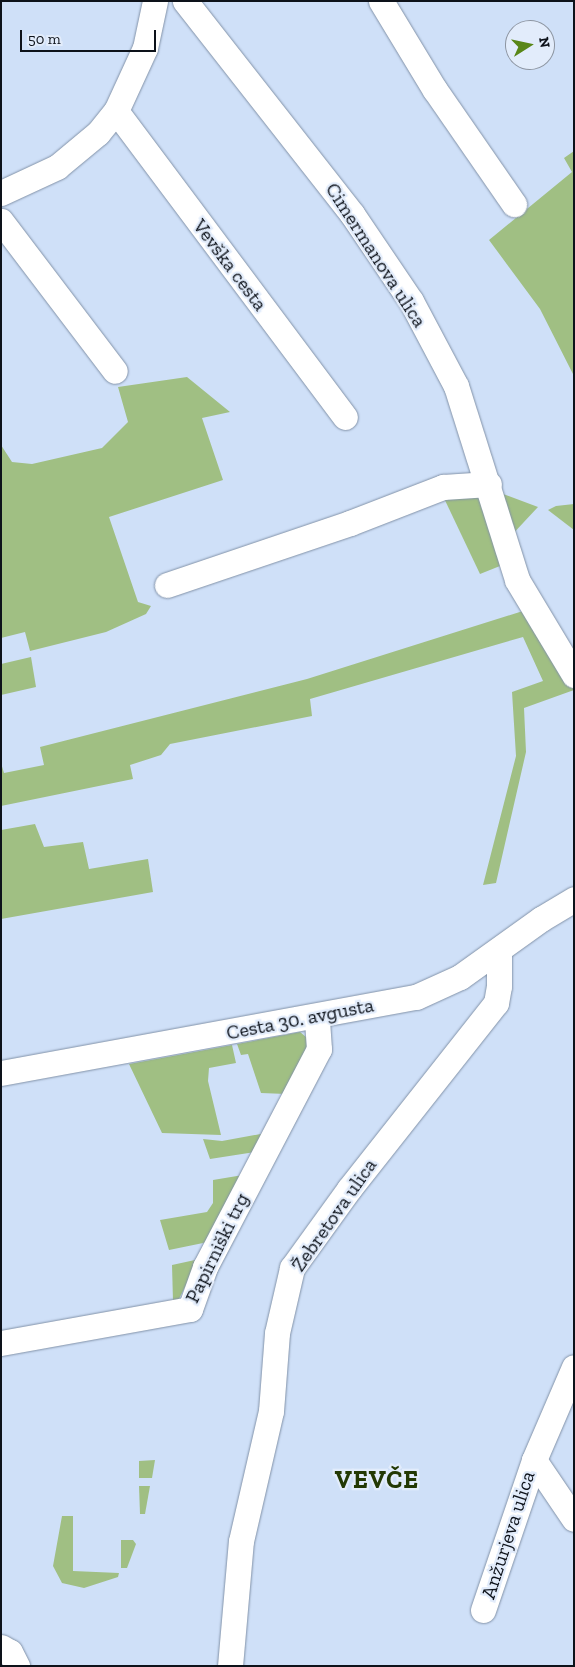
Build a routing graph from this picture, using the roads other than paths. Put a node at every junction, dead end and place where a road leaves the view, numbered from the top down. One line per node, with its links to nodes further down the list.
1 (155, 1): 4 (street)
2 (185, 1): 10 (street, Cimermanova ulica)
3 (382, 1): 6 (street)
4 (116, 111): 5 (street); 9 (street, Vevška cesta)
5 (1, 193)
6 (514, 204)
7 (1, 221): 8 (street)
8 (115, 371)
9 (344, 417)
10 (488, 484): 11 (street); 12 (street, Cimermanova ulica)
11 (167, 585)
12 (574, 675)
13 (574, 899): 14 (street, Cesta 30. avgusta)
14 (498, 950): 15 (street, Cesta 30. avgusta); 24 (street, Žebretova ulica)
15 (317, 1017): 16 (street, Cesta 30. avgusta); 17 (street, Papirniški trg)
16 (1, 1073)
17 (1, 1342)
18 (574, 1367): 19 (street, Anžurjeva ulica)
19 (534, 1460): 20 (street, Anžurjeva ulica); 21 (street, Anžurjeva ulica)
20 (574, 1519)
21 (483, 1610)
22 (1, 1647): 23 (street)
23 (16, 1666)
24 (230, 1666)

